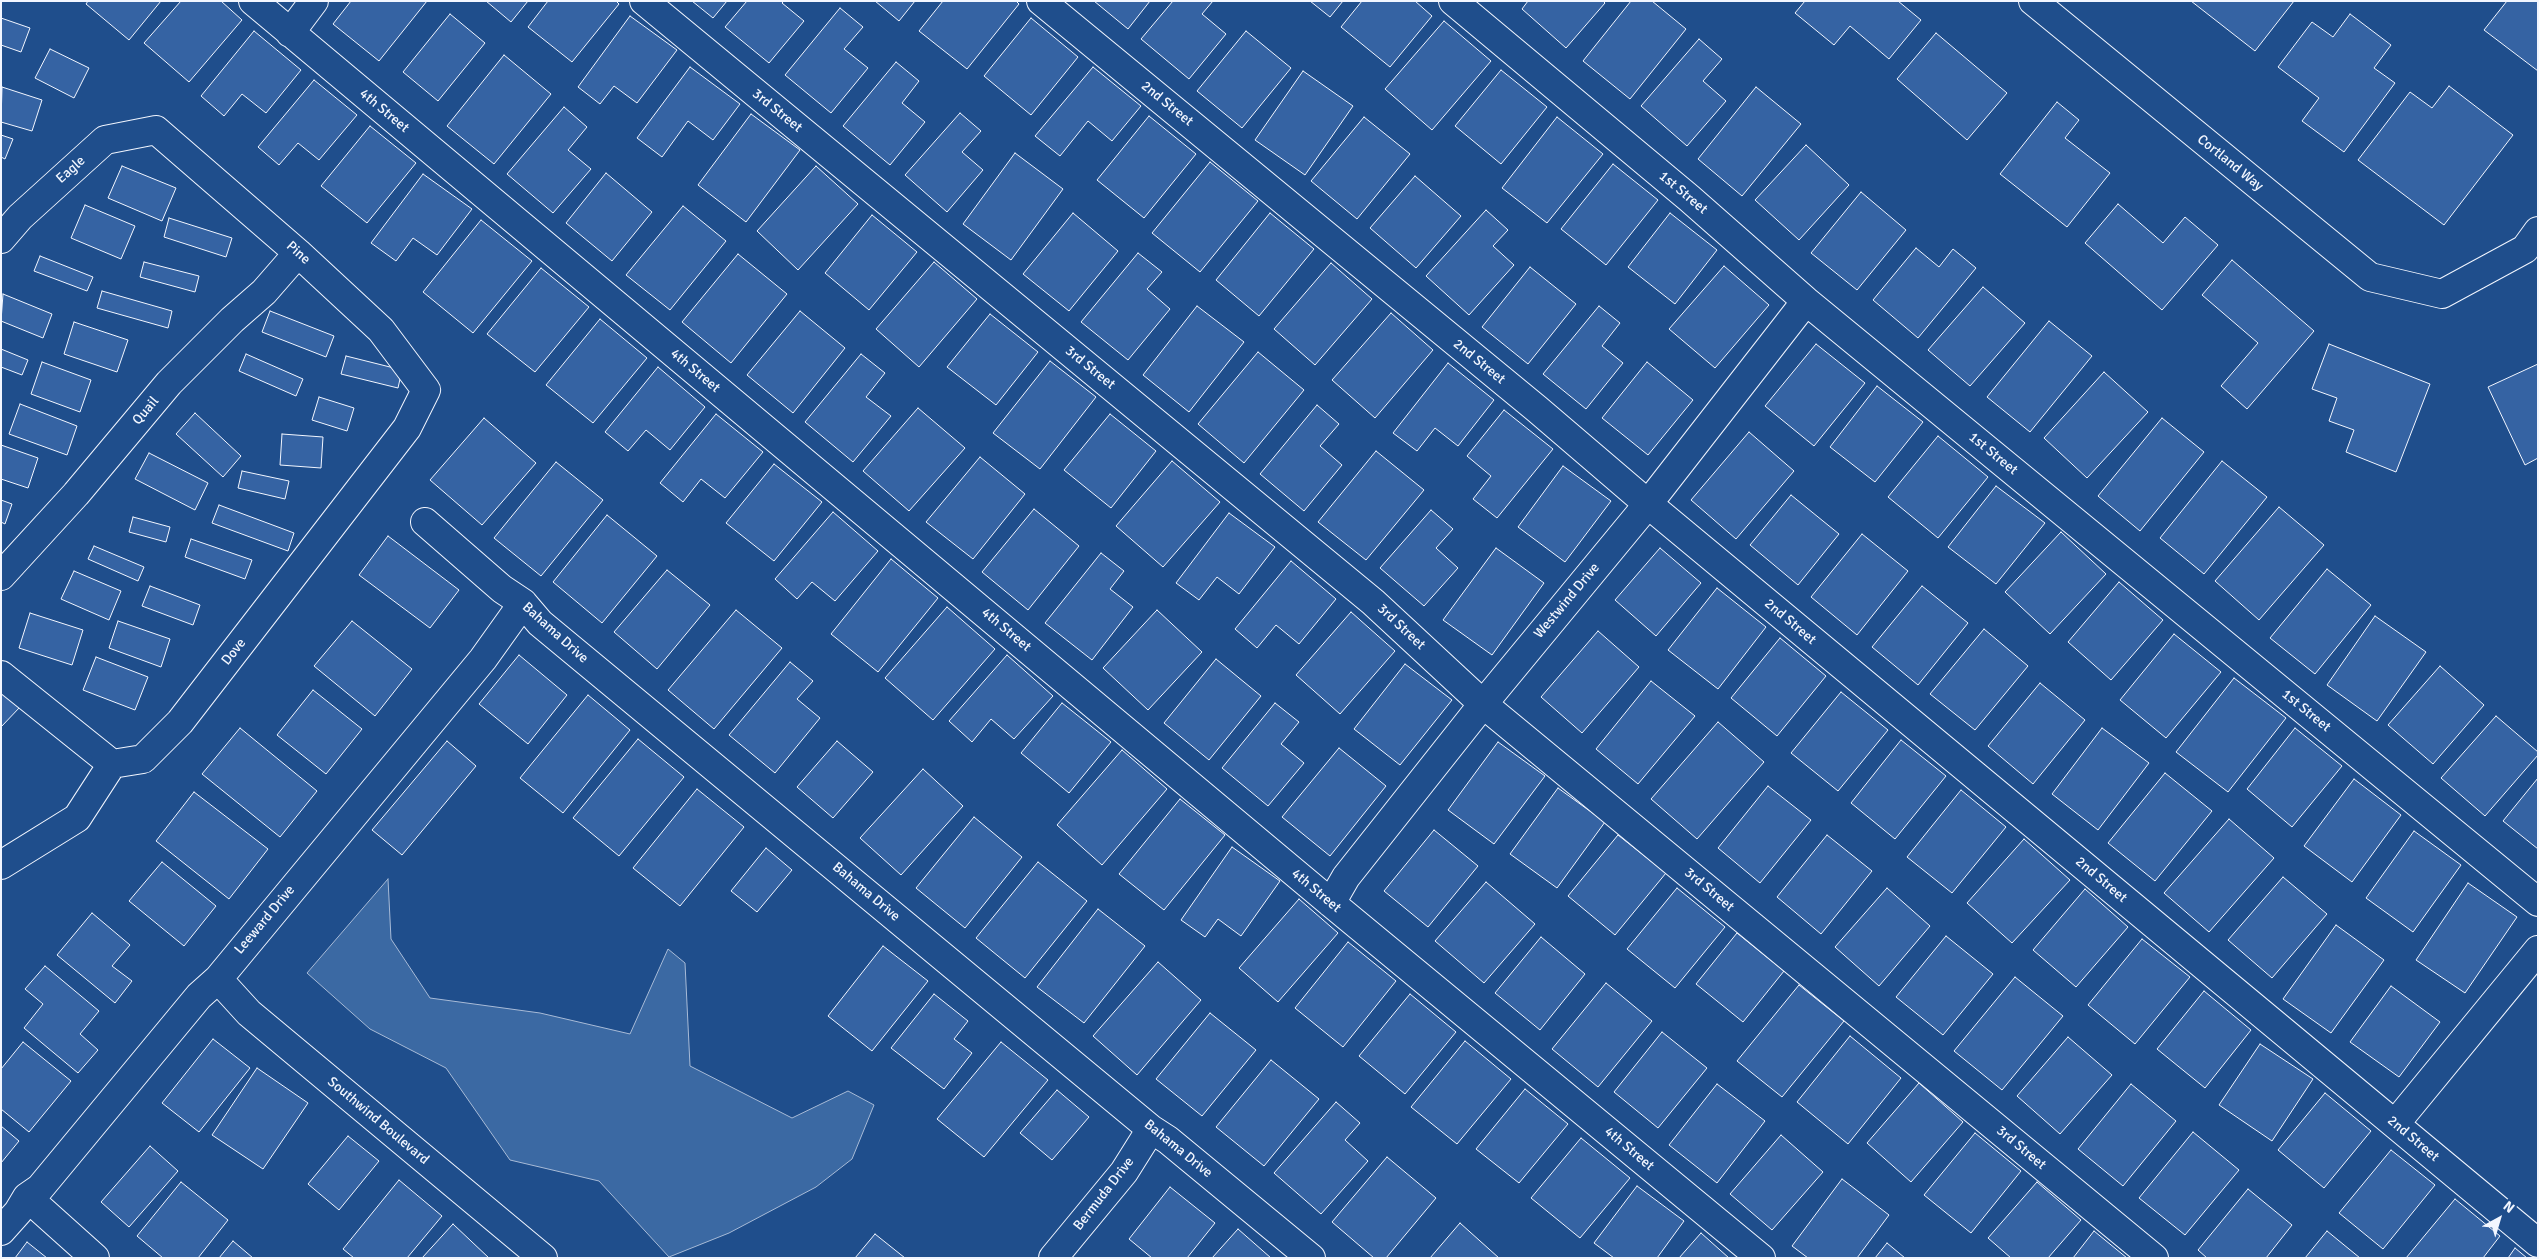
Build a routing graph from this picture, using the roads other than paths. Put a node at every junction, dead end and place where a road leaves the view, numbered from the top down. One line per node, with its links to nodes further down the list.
1 (253, 1): 7 (street, 4th Street)
2 (314, 1): 7 (street)
3 (644, 1): 19 (street, 3rd Street)
4 (1042, 1): 14 (street, 2nd Street)
5 (1453, 1): 12 (street, 1st Street)
6 (2033, 1): 9 (street, Cortland Way)
7 (290, 33): 23 (street, 4th Street)
8 (156, 130): 10 (street, Eagle); 11 (street, Pine)
9 (2538, 231)
10 (1, 239)
11 (298, 252): 13 (street, Pine); 16 (street, Quail)
12 (1806, 301): 14 (street, Westwind Drive); 22 (street, 1st Street)
13 (426, 390): 20 (street, Dove)
14 (1648, 504): 19 (street, Westwind Drive); 26 (street, 2nd Street)
15 (425, 522): 17 (street, Bahama Drive)
16 (1, 576)
17 (523, 603): 25 (street, Leeward Drive); 27 (street, Bahama Drive)
18 (1, 675): 20 (street)
19 (1483, 704): 23 (street, Westwind Drive); 36 (street, 3rd Street)
20 (112, 764): 21 (street)
21 (1, 865)
22 (2538, 902)
23 (1331, 903): 35 (street, 4th Street)
24 (2538, 950): 26 (street)
25 (218, 978): 28 (street, Leeward Drive); 32 (street, Southwind Boulevard)
26 (2395, 1124): 30 (street, 2nd Street)
27 (1151, 1129): 33 (street, Bermuda Drive); 34 (street, Bahama Drive)
28 (27, 1197): 29 (street, Leeward Drive); 31 (street)
29 (1, 1231)
30 (2538, 1243)
31 (95, 1258)
32 (542, 1258)
33 (1054, 1258)
34 (1310, 1258)
35 (1761, 1258)
36 (2154, 1258)

